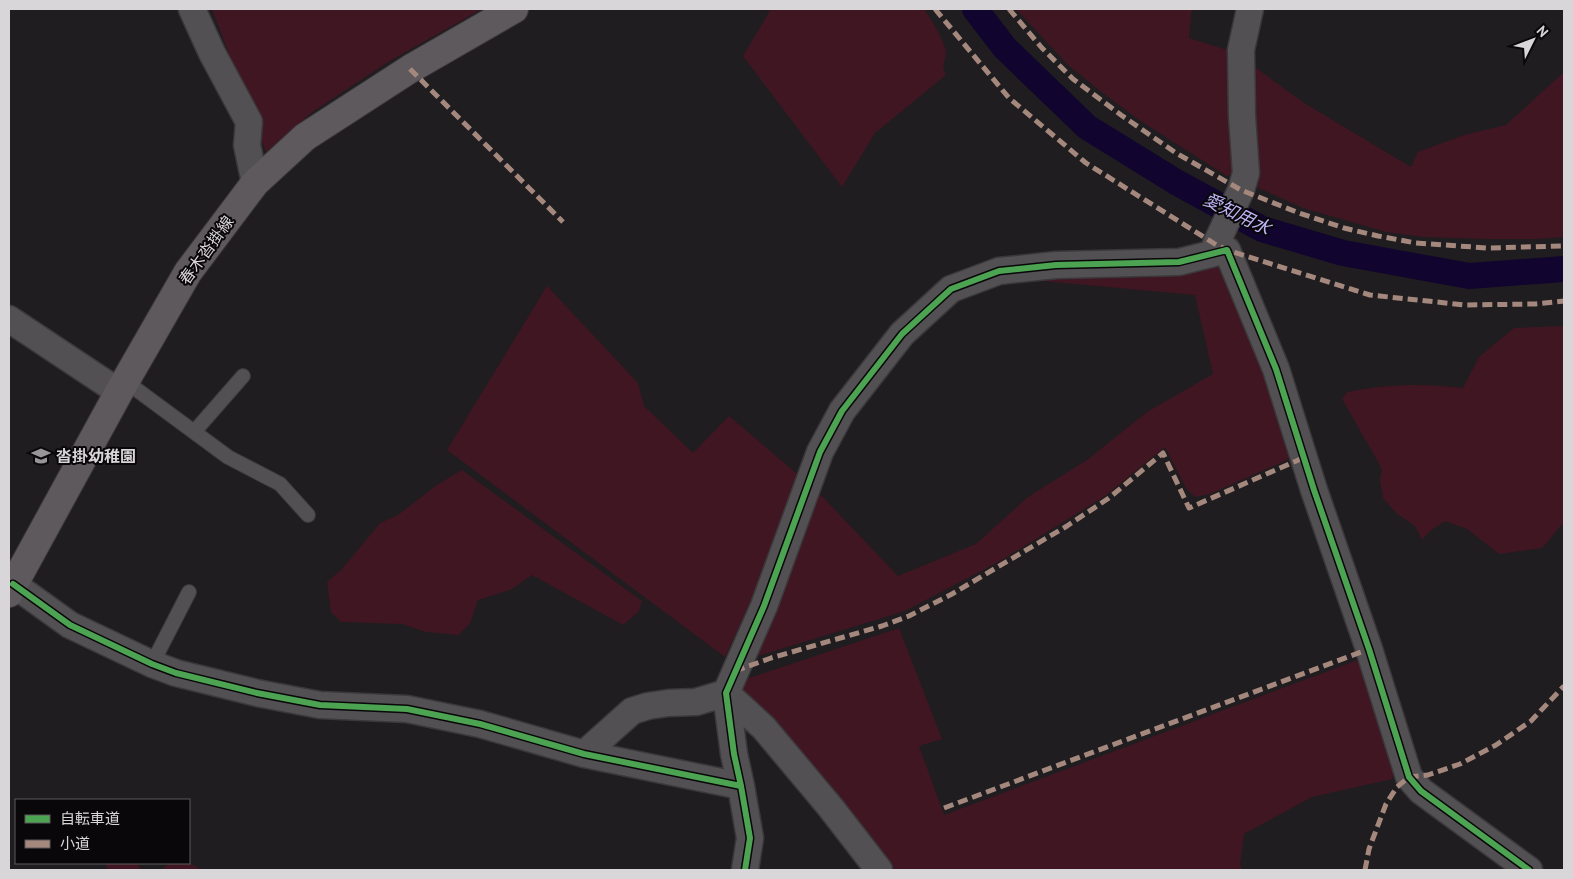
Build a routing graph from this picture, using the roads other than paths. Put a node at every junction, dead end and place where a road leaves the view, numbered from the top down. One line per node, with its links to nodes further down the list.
1 (192, 9): 4 (street)
2 (514, 9): 4 (main road, 春木沓掛線)
3 (1250, 9): 5 (street)
4 (255, 183): 8 (main road, 春木沓掛線)
5 (1216, 244)
6 (9, 319): 8 (street)
7 (243, 376): 9 (lane)
8 (122, 386): 9 (lane); 11 (main road, 春木沓掛線)
9 (194, 432): 10 (lane)
10 (308, 515)
11 (11, 588): 13 (street)
12 (189, 592): 13 (lane)
13 (152, 664): 15 (street)
14 (726, 693): 15 (street); 16 (street); 18 (street); 19 (street)
15 (584, 754): 16 (street)
16 (741, 786): 17 (street)
17 (745, 870)
18 (879, 870)
19 (1529, 870)

